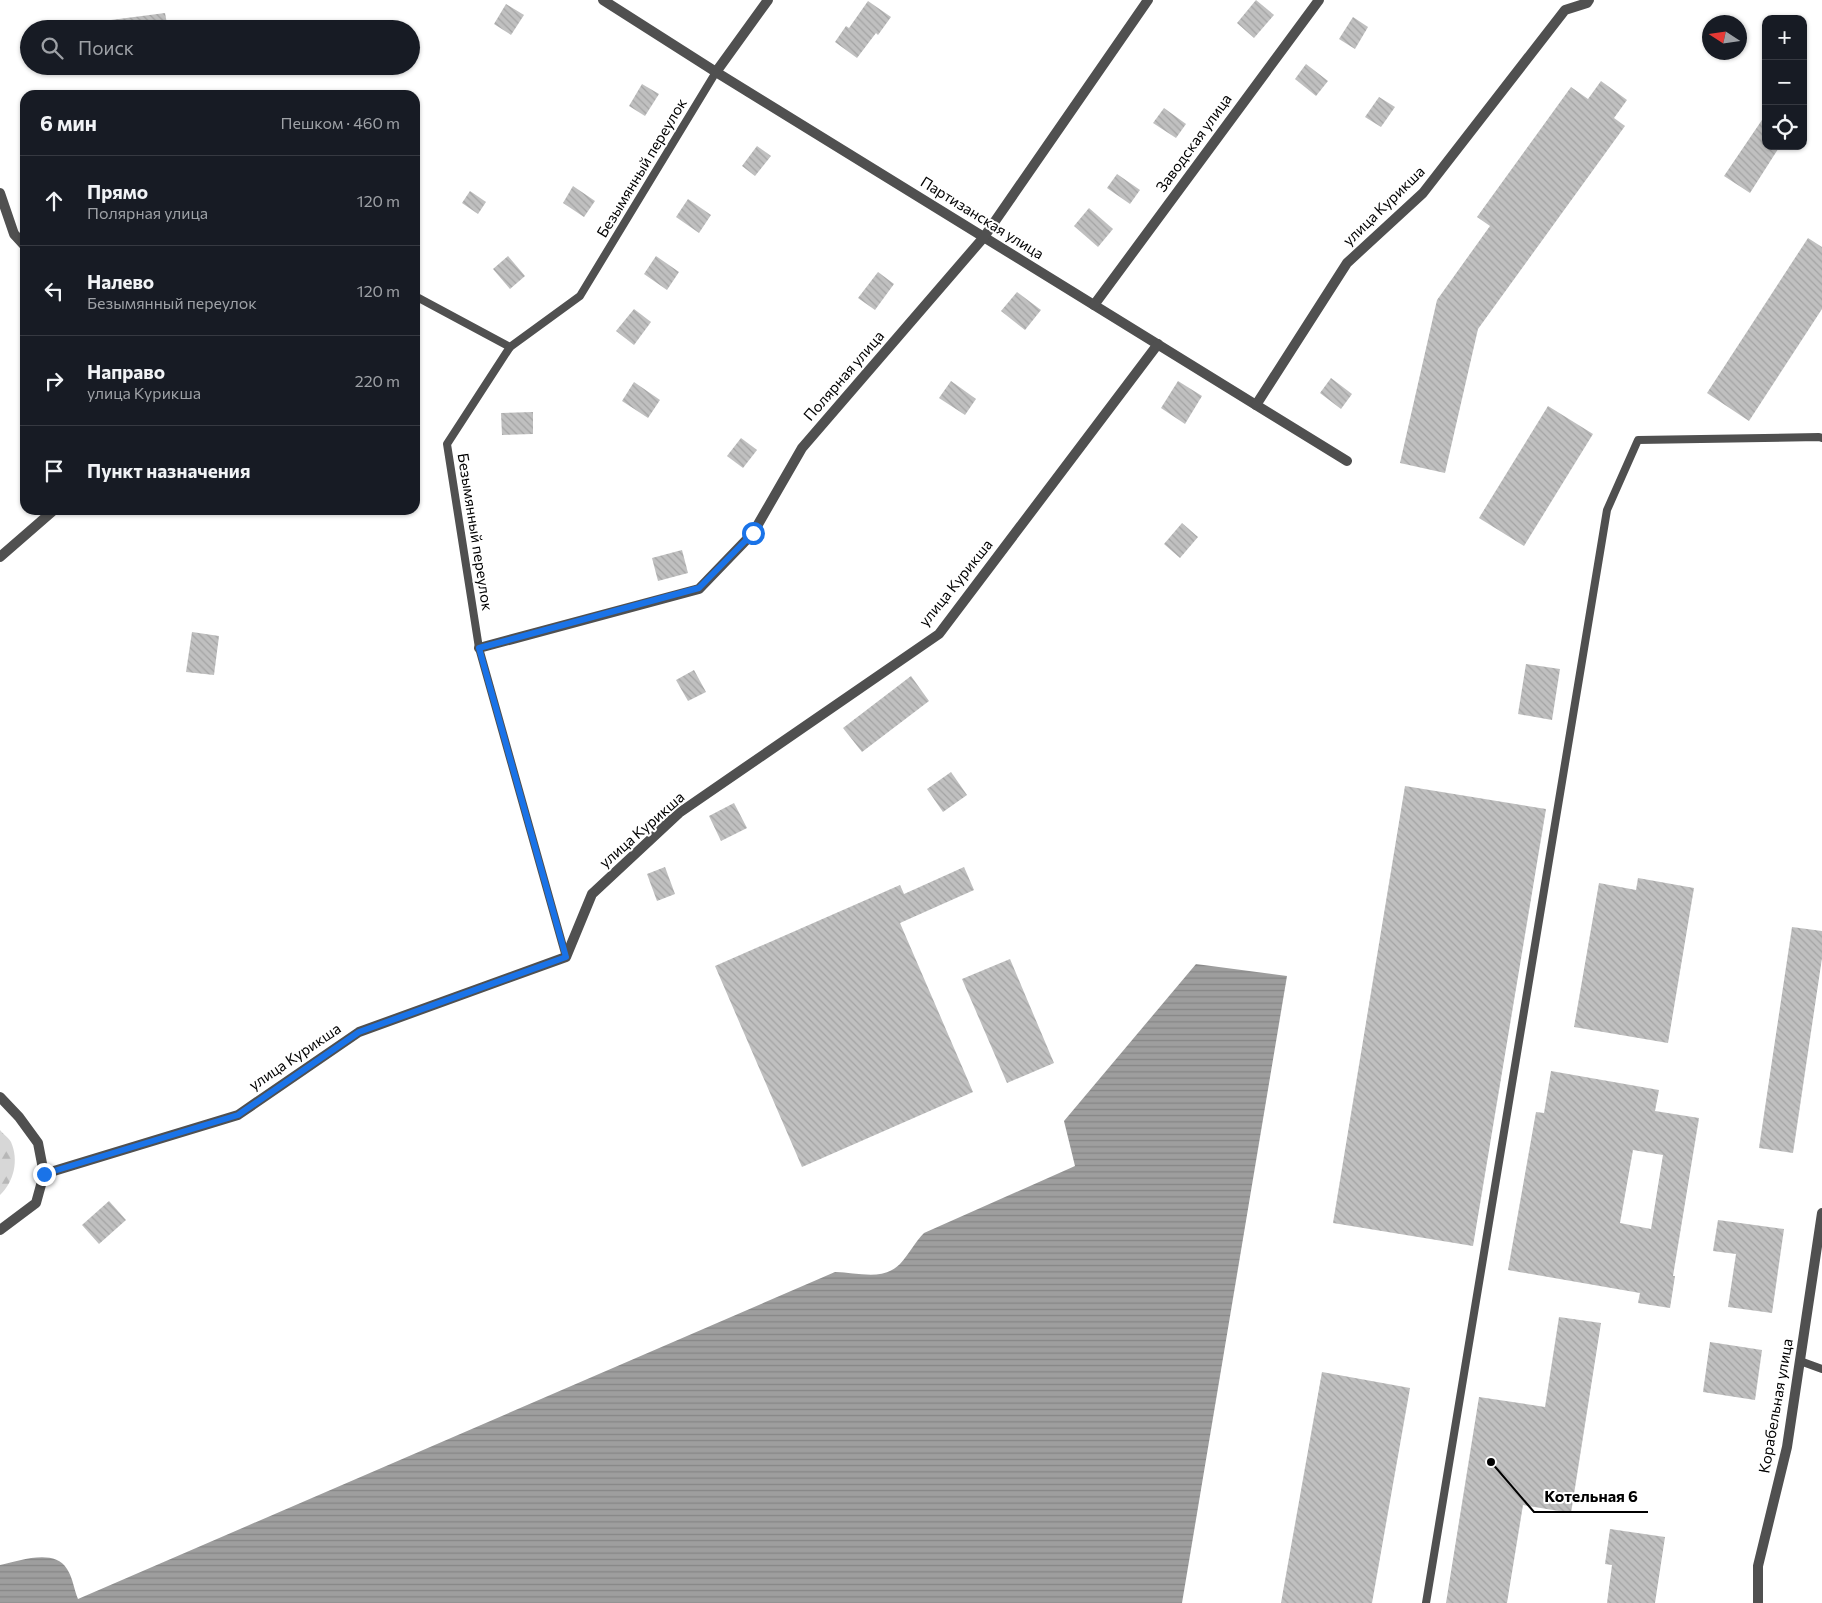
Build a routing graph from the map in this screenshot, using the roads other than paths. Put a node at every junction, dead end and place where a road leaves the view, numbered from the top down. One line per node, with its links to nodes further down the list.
1 (602, 0): 6 (street, Партизанская улица)
2 (768, 0): 6 (street)
3 (1148, 0): 8 (street, Полярная улица)
4 (1319, 0): 11 (street, Заводская улица)
5 (1589, 0): 14 (street, улица Курикша)
6 (716, 72): 8 (street, Партизанская улица); 13 (lane, Безымянный переулок)
7 (0, 193): 9 (street)
8 (984, 237): 11 (street, Партизанская улица); 19 (street, Полярная улица)
9 (20, 241)
10 (420, 299): 13 (lane)
11 (1094, 305): 12 (street, Партизанская улица)
12 (1158, 344): 14 (street, Партизанская улица); 20 (street, улица Курикша)
13 (510, 347): 19 (lane, Безымянный переулок)
14 (1256, 405): 16 (street, Партизанская улица)
15 (1822, 438): 27 (lane)
16 (1346, 461)
17 (48, 515): 18 (street)
18 (0, 557)
19 (479, 648): 20 (lane, Безымянный переулок)
20 (566, 957): 22 (street, улица Курикша)
21 (0, 1097): 22 (street)
22 (44, 1174): 24 (street)
23 (1822, 1213): 25 (street, Корабельная улица)
24 (0, 1230)
25 (1800, 1361): 26 (lane); 28 (street, Корабельная улица)
26 (1822, 1369)
27 (1426, 1603)
28 (1758, 1603)

